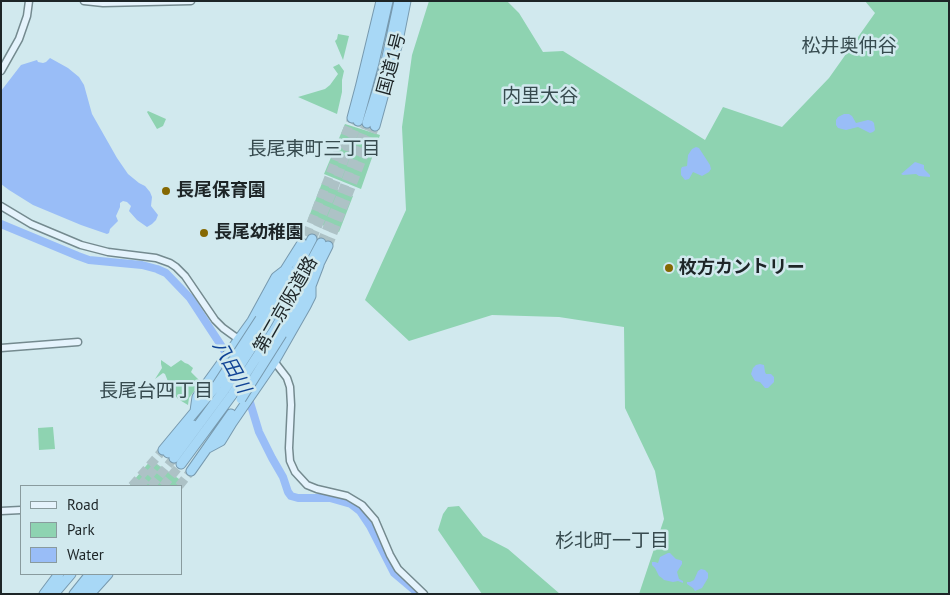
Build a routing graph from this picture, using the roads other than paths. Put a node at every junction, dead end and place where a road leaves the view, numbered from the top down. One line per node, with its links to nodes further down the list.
1 (30, 1): 10 (street)
2 (84, 1): 3 (street)
3 (191, 1)
4 (375, 1): 12 (highway)
5 (380, 1): 12 (highway, 国道1号)
6 (388, 1): 12 (highway)
7 (399, 1): 12 (highway)
8 (406, 1): 11 (highway, 国道1号)
9 (411, 1): 11 (highway)
10 (1, 70)
11 (387, 84): 12 (highway, 国道1号)
12 (361, 120)
13 (1, 206): 18 (street)
14 (314, 241): 15 (highway); 16 (highway, 第二京阪道路); 16 (highway); 18 (highway)
15 (319, 265): 16 (highway); 20 (highway)
16 (271, 327): 21 (highway, 第二京阪道路, bridge); 21 (highway, bridge); 22 (highway, bridge)
17 (78, 342): 19 (street)
18 (236, 342): 20 (street); 23 (highway)
19 (1, 348)
20 (274, 362): 22 (highway); 39 (street)
21 (224, 393): 23 (highway); 24 (highway); 24 (highway)
22 (242, 402): 24 (highway)
23 (195, 411): 24 (highway)
24 (177, 461)
25 (20, 510): 26 (street)
26 (1, 511)
27 (59, 575): 33 (highway)
28 (70, 575): 34 (highway)
29 (77, 575): 35 (highway)
30 (89, 575): 36 (highway)
31 (98, 575): 37 (highway)
32 (107, 575): 38 (highway)
33 (44, 594)
34 (54, 594)
35 (62, 594)
36 (74, 594)
37 (82, 594)
38 (90, 594)
39 (424, 594)

